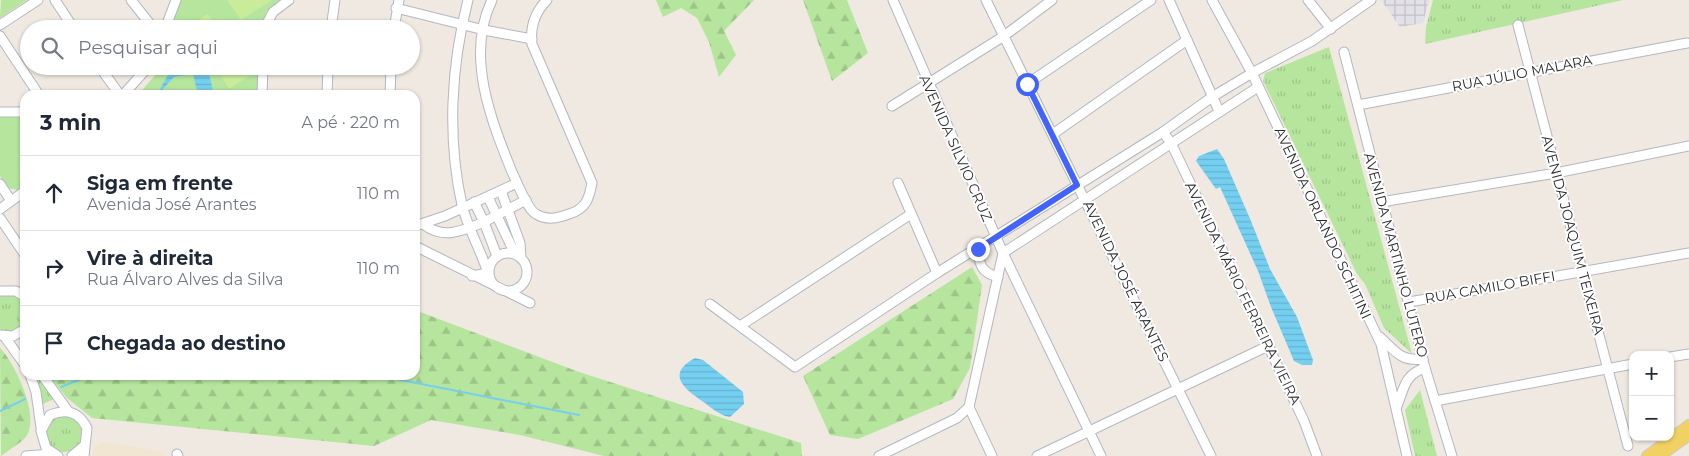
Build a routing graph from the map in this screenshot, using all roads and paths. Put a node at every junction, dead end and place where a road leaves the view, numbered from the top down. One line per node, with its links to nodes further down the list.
1 (38, 0): 25 (street)
2 (55, 0): 19 (street)
3 (131, 0): 20 (street)
4 (176, 0): 21 (street)
5 (289, 0): 22 (street)
6 (335, 0): 23 (street)
7 (468, 0): 26 (street)
8 (492, 0): 29 (street)
9 (547, 0): 32 (street)
10 (893, 0): 45 (street, AVENIDA SILVIO CRUZ)
11 (986, 0): 31 (street, AVENIDA JOSÉ ARANTES)
12 (1052, 0): 31 (street)
13 (1151, 0): 46 (street)
14 (1169, 0): 33 (street)
15 (1212, 0): 38 (street, AVENIDA ORLANDO SCHITINI)
16 (1308, 0): 28 (street)
17 (1372, 0): 28 (street)
18 (397, 4): 24 (street); 26 (street)
19 (68, 20)
20 (147, 20)
21 (169, 20)
22 (269, 20)
23 (332, 20)
24 (395, 20)
25 (0, 25)
26 (462, 25): 29 (street); 77 (street)
27 (1518, 25): 37 (street, AVENIDA JOAQUIM TEIXEIRA)
28 (1331, 29): 38 (street)
29 (484, 30): 32 (street); 65 (street)
30 (0, 36): 36 (street)
31 (1004, 36): 45 (street); 46 (street, AVENIDA JOSÉ ARANTES)
32 (532, 39): 73 (street)
33 (1187, 40): 54 (street); 61 (street)
34 (1688, 43): 37 (street, RUA JÚLIO MALARA)
35 (1344, 52): 55 (street, AVENIDA MARTINHO LUTERO)
36 (20, 66)
37 (1530, 71): 55 (street, RUA JÚLIO MALARA); 64 (street, AVENIDA JOAQUIM TEIXEIRA)
38 (1252, 73): 47 (street, AVENIDA ORLANDO SCHITINI); 54 (street)
39 (26, 75): 48 (street)
40 (106, 75): 49 (street)
41 (140, 75): 50 (street)
42 (263, 75): 51 (street)
43 (328, 75): 52 (street)
44 (391, 75): 53 (street)
45 (927, 82): 56 (street); 87 (street, AVENIDA SILVIO CRUZ)
46 (1027, 84): 61 (street, AVENIDA JOSÉ ARANTES)
47 (1258, 87): 59 (street); 106 (street, AVENIDA ORLANDO SCHITINI)
48 (37, 90)
49 (117, 90)
50 (126, 90)
51 (262, 90)
52 (327, 90)
53 (390, 90)
54 (1212, 97): 59 (street); 60 (street)
55 (1358, 105): 76 (street, AVENIDA MARTINHO LUTERO)
56 (892, 106)
57 (0, 112): 58 (street)
58 (20, 112)
59 (1219, 112): 62 (street)
60 (1163, 132): 62 (street, AVENIDA MÁRIO FERREIRA VIEIRA); 68 (street)
61 (1053, 134): 68 (street, AVENIDA JOSÉ ARANTES)
62 (1171, 143): 72 (street); 108 (street, AVENIDA MÁRIO FERREIRA VIEIRA)
63 (1689, 146): 64 (street)
64 (1556, 173): 76 (street); 95 (street, AVENIDA JOAQUIM TEIXEIRA)
65 (517, 183): 69 (street); 73 (street)
66 (0, 184): 74 (street)
67 (898, 184): 80 (street)
68 (1077, 185): 72 (street, AVENIDA JOSÉ ARANTES); 87 (street)
69 (501, 191): 71 (street); 79 (street)
70 (20, 195): 74 (street)
71 (488, 197): 75 (street); 81 (street)
72 (1085, 198): 91 (street); 117 (street, AVENIDA JOSÉ ARANTES)
73 (526, 200): 79 (street)
74 (11, 201): 78 (street)
75 (474, 202): 77 (street); 83 (street)
76 (1381, 202): 102 (street, AVENIDA MARTINHO LUTERO)
77 (463, 206): 84 (street); 86 (street)
78 (0, 209)
79 (508, 210): 81 (street); 94 (street)
80 (911, 214): 97 (street); 104 (street)
81 (497, 216): 83 (street); 94 (street)
82 (0, 218): 88 (street)
83 (484, 222): 86 (street); 93 (street)
84 (420, 225)
85 (420, 225): 86 (street)
86 (472, 227): 96 (street)
87 (996, 238): 90 (street); 91 (street, AVENIDA SILVIO CRUZ)
88 (20, 248)
89 (420, 249): 98 (street)
90 (978, 249): 97 (street); 99 (street)
91 (1002, 253): 99 (street); 123 (street, AVENIDA SILVIO CRUZ)
92 (1689, 253): 95 (street, RUA CAMILO BIFFI)
93 (497, 256): 94 (street); 96 (street)
94 (518, 256): 100 (street)
95 (1582, 270): 102 (street, RUA CAMILO BIFFI); 114 (street, AVENIDA JOAQUIM TEIXEIRA)
96 (488, 273): 98 (street); 101 (street)
97 (937, 273): 104 (street)
98 (472, 276): 101 (street)
99 (998, 277): 119 (street)
100 (521, 286): 101 (street); 101 (street)
101 (498, 289)
102 (1409, 302): 112 (street, AVENIDA MARTINHO LUTERO)
103 (710, 304): 104 (street)
104 (740, 326)
105 (20, 332): 107 (street)
106 (1376, 333): 112 (street); 120 (street, AVENIDA ORLANDO SCHITINI)
107 (2, 335): 111 (street)
108 (1268, 346): 117 (street); 137 (street, AVENIDA MÁRIO FERREIRA VIEIRA)
109 (1689, 354): 110 (street)
110 (1674, 356)
111 (20, 358)
112 (1424, 363): 118 (street, AVENIDA MARTINHO LUTERO); 120 (street)
113 (1629, 365): 114 (street)
114 (1608, 369): 118 (street); 127 (street, AVENIDA JOAQUIM TEIXEIRA)
115 (32, 380): 124 (street)
116 (46, 380): 121 (street)
117 (1178, 388): 123 (street); 136 (street, AVENIDA JOSÉ ARANTES)
118 (1435, 401): 139 (street, AVENIDA MARTINHO LUTERO)
119 (969, 406): 132 (street); 133 (street)
120 (1397, 406): 138 (street, AVENIDA ORLANDO SCHITINI)
121 (68, 411): 124 (street); 126 (street)
122 (1689, 425): 140 (main road)
123 (1089, 431): 134 (street); 135 (street, AVENIDA SILVIO CRUZ)
124 (42, 435): 128 (street); 129 (street)
125 (1689, 435): 141 (main road)
126 (84, 446): 130 (street); 131 (street)
127 (1628, 446)
128 (27, 455): 129 (street)
129 (55, 455)
130 (72, 456)
131 (84, 456)
132 (879, 456)
133 (992, 456)
134 (1037, 456)
135 (1101, 456)
136 (1211, 456)
137 (1317, 456)
138 (1407, 456)
139 (1452, 456)
140 (1647, 456)
141 (1660, 456)

